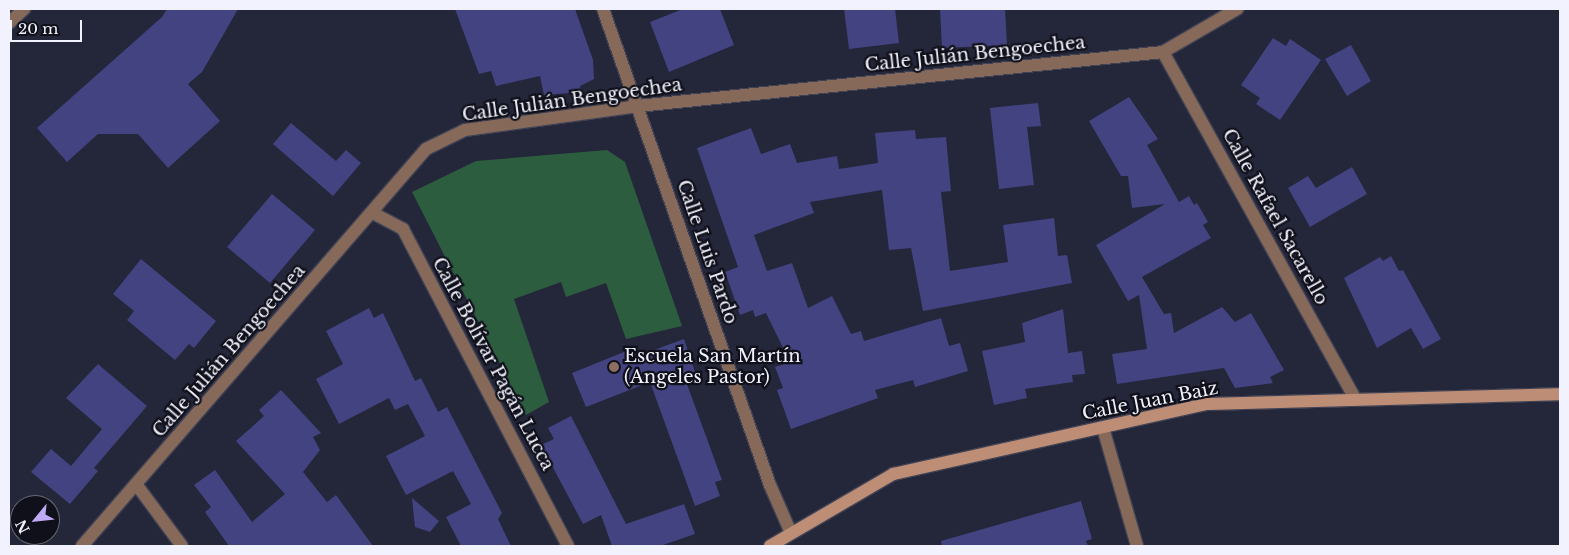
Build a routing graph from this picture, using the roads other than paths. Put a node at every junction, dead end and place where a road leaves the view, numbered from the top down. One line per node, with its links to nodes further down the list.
1 (24, 9): 4 (street)
2 (603, 9): 6 (street, Calle Luis Pardo)
3 (1237, 9): 5 (street, Calle Julián Bengoechea)
4 (9, 23)
5 (1163, 52): 6 (street, Calle Julián Bengoechea); 9 (street, Calle Rafael Sacarello)
6 (638, 106): 7 (street, Calle Julián Bengoechea); 12 (street, Calle Luis Pardo)
7 (372, 213): 11 (street, Calle Julián Bengoechea); 15 (street, Calle Bolívar Pagán Lucca)
8 (1560, 394): 9 (street, Calle Juan Baiz)
9 (1355, 399): 10 (street, Calle Juan Baiz)
10 (1103, 428): 12 (street, Calle Juan Baiz); 17 (street)
11 (136, 484): 13 (street, Calle Julián Bengoechea); 14 (street)
12 (791, 533): 16 (street, Calle Juan Baiz)
13 (82, 546)
14 (182, 546)
15 (568, 546)
16 (770, 546)
17 (1137, 546)

